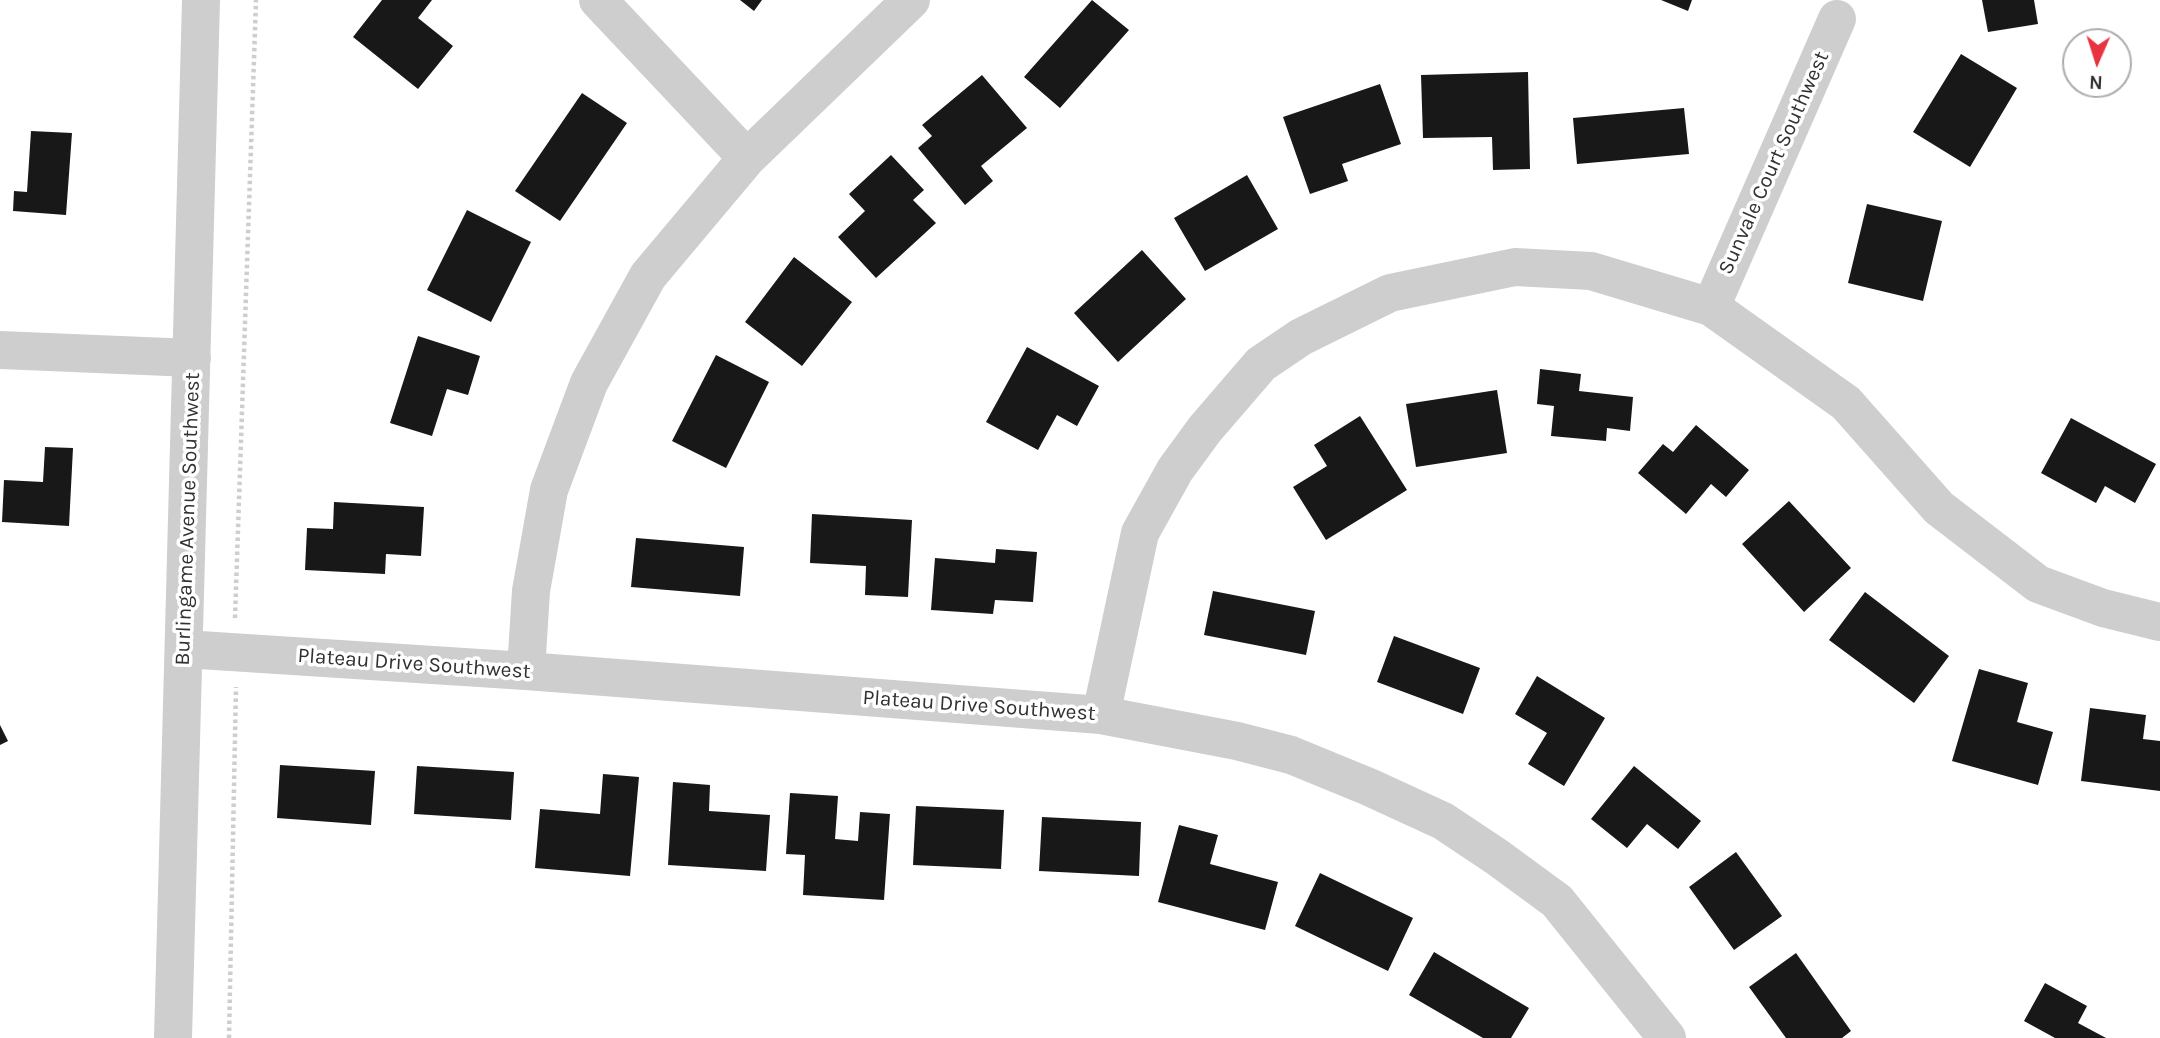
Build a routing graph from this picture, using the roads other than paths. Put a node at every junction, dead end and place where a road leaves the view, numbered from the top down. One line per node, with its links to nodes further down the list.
1 (201, 0): 8 (street, Burlingame Avenue Southwest)
2 (598, 0): 5 (street)
3 (911, 0): 5 (street)
4 (1837, 19): 6 (street, Sunvale Court Southwest)
5 (747, 158): 11 (street)
6 (1711, 307): 9 (street); 12 (street)
7 (0, 350): 8 (street)
8 (192, 358): 10 (street, Burlingame Avenue Southwest)
9 (2160, 622)
10 (184, 649): 11 (street, Plateau Drive Southwest); 13 (street, Burlingame Avenue Southwest)
11 (526, 671): 12 (street, Plateau Drive Southwest)
12 (1101, 715): 14 (street, Plateau Drive Southwest)
13 (173, 1038)
14 (1667, 1038)

